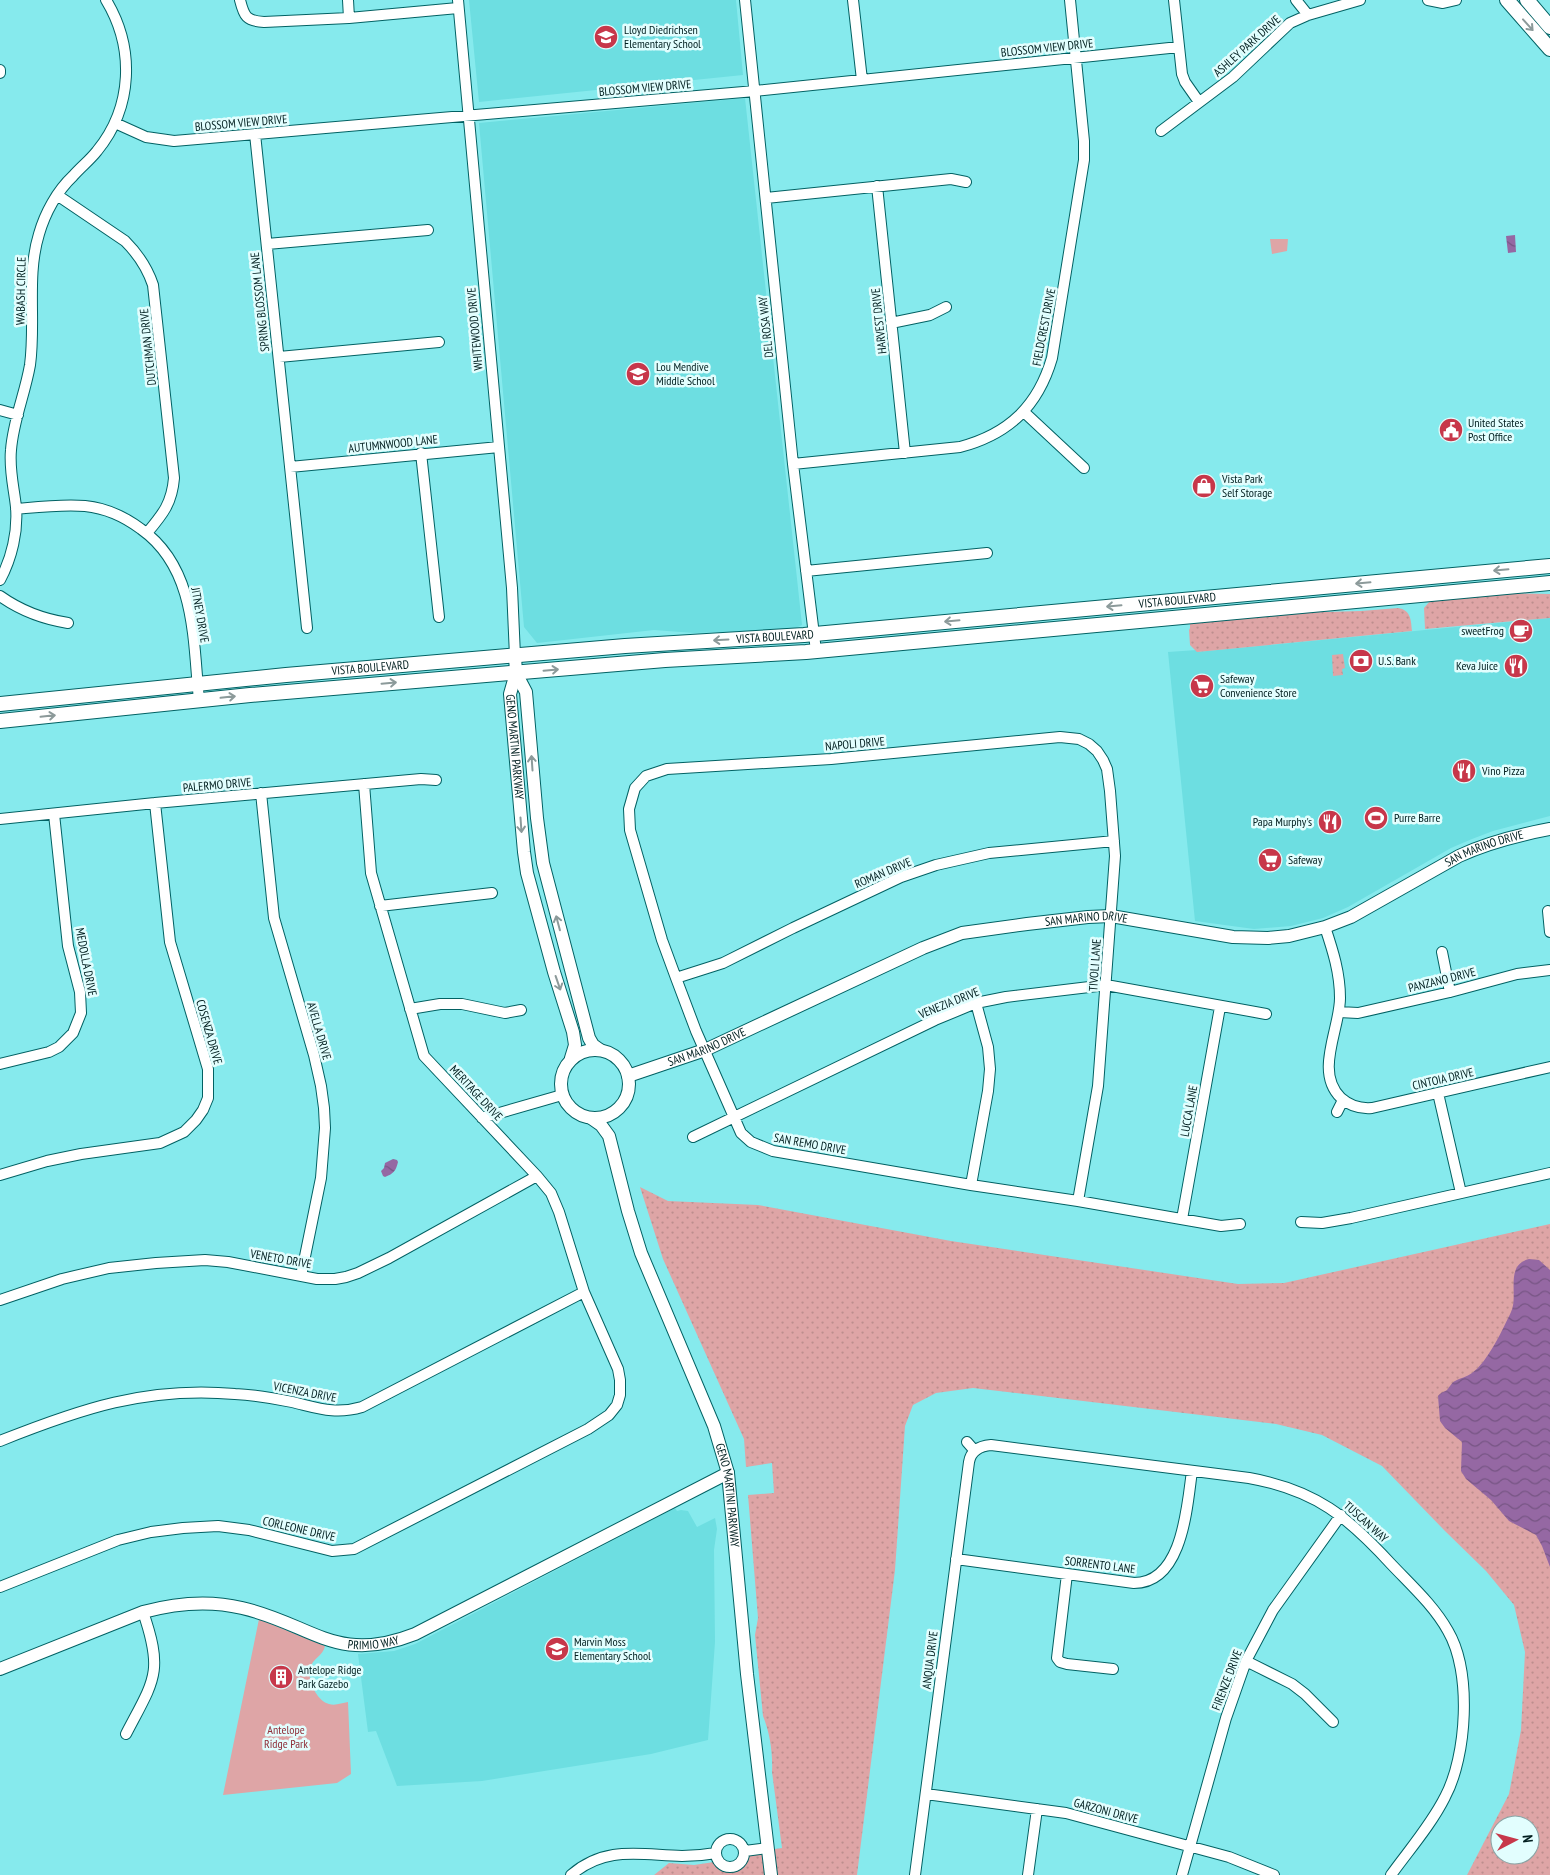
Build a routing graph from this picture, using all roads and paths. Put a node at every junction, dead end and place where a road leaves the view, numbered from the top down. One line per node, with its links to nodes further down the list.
1 (106, 0): 25 (street, WABASH CIRCLE)
2 (240, 0): 16 (street)
3 (348, 0): 16 (street)
4 (745, 0): 22 (street, DEL ROSA WAY)
5 (853, 0): 21 (street)
6 (1070, 0): 20 (street, FIELDCREST DRIVE)
7 (1174, 0): 18 (street)
8 (1296, 0): 15 (street)
9 (1360, 0): 15 (street, ASHLEY PARK DRIVE)
10 (1428, 0): 11 (street)
11 (1456, 0)
12 (1507, 0): 19 (main road, one-way to 19)
13 (1527, 0): 17 (main road)
14 (458, 4): 16 (street); 24 (street, WHITEWOOD DRIVE)
15 (1308, 15): 23 (street, ASHLEY PARK DRIVE)
16 (350, 18)
17 (1550, 27)
18 (1178, 47): 20 (street, BLOSSOM VIEW DRIVE); 23 (street)
19 (1550, 49)
20 (1076, 58): 21 (street, BLOSSOM VIEW DRIVE); 39 (street, FIELDCREST DRIVE)
21 (862, 80): 22 (street, BLOSSOM VIEW DRIVE)
22 (754, 91): 24 (street, BLOSSOM VIEW DRIVE); 31 (street, DEL ROSA WAY)
23 (1199, 102): 26 (street, ASHLEY PARK DRIVE)
24 (468, 116): 27 (street, BLOSSOM VIEW DRIVE); 41 (street, WHITEWOOD DRIVE)
25 (115, 123): 27 (street, BLOSSOM VIEW DRIVE); 30 (street, WABASH CIRCLE)
26 (1161, 131)
27 (256, 134): 33 (street, SPRING BLOSSOM LANE)
28 (966, 182): 29 (street)
29 (877, 186): 31 (street); 35 (street, HARVEST DRIVE)
30 (57, 195): 40 (street, WABASH CIRCLE); 48 (street, DUTCHMAN DRIVE)
31 (766, 198): 44 (street, DEL ROSA WAY)
32 (428, 230): 33 (street)
33 (267, 244): 37 (street, SPRING BLOSSOM LANE)
34 (946, 307): 35 (street)
35 (892, 323): 43 (street, HARVEST DRIVE)
36 (439, 342): 37 (street)
37 (279, 357): 45 (street, SPRING BLOSSOM LANE)
38 (0, 410): 40 (street)
39 (1024, 412): 43 (street, FIELDCREST DRIVE); 46 (street)
40 (18, 415): 47 (street, WABASH CIRCLE)
41 (499, 447): 42 (street, AUTUMNWOOD LANE); 60 (street, WHITEWOOD DRIVE)
42 (421, 453): 45 (street, AUTUMNWOOD LANE); 55 (street)
43 (905, 453): 44 (street, FIELDCREST DRIVE)
44 (793, 464): 51 (street, DEL ROSA WAY)
45 (290, 467): 57 (street, SPRING BLOSSOM LANE)
46 (1084, 468)
47 (16, 509): 48 (street, JITNEY DRIVE); 52 (street, WABASH CIRCLE)
48 (147, 533): 62 (street, JITNEY DRIVE)
49 (987, 553): 51 (street)
50 (1550, 566): 58 (main road, VISTA BOULEVARD, one-way to 58)
51 (806, 571): 58 (street, DEL ROSA WAY)
52 (0, 580)
53 (1550, 583): 59 (main road, VISTA BOULEVARD)
54 (0, 596): 56 (street)
55 (439, 617)
56 (68, 622)
57 (307, 628)
58 (814, 634): 59 (street, DEL ROSA WAY); 60 (main road, VISTA BOULEVARD, one-way to 60)
59 (816, 651): 61 (main road, VISTA BOULEVARD, one-way to 59)
60 (515, 656): 61 (street); 62 (main road, VISTA BOULEVARD)
61 (516, 673): 63 (main road, VISTA BOULEVARD, one-way to 61); 93 (street, GENO MARTINI PARKWAY, one-way to 61); 95 (street, GENO MARTINI PARKWAY, one-way to 95)
62 (197, 684): 63 (street, JITNEY DRIVE); 64 (main road, VISTA BOULEVARD)
63 (199, 700): 65 (main road, VISTA BOULEVARD, one-way to 63)
64 (0, 704)
65 (0, 721)
66 (1082, 741): 69 (street, NAPOLI DRIVE); 75 (street, TIVOLI LANE)
67 (436, 780): 68 (street, PALERMO DRIVE)
68 (364, 784): 70 (street, PALERMO DRIVE); 77 (street, MERITAGE DRIVE)
69 (635, 788): 84 (street, SAN REMO DRIVE)
70 (261, 794): 71 (street, PALERMO DRIVE); 118 (street, AVELLA DRIVE)
71 (155, 803): 72 (street, PALERMO DRIVE); 110 (street, COSENZA DRIVE)
72 (54, 814): 73 (street, PALERMO DRIVE); 96 (street, MEDOLLA DRIVE)
73 (0, 819)
74 (1550, 829): 80 (street, SAN MARINO DRIVE)
75 (1114, 841): 79 (street, TIVOLI LANE); 84 (street, ROMAN DRIVE)
76 (492, 893): 77 (street)
77 (380, 906): 89 (street, MERITAGE DRIVE)
78 (1548, 911): 81 (street)
79 (1111, 916): 80 (street, SAN MARINO DRIVE); 85 (street, TIVOLI LANE); 94 (street, SAN MARINO DRIVE)
80 (1325, 927): 91 (street)
81 (1550, 932)
82 (1442, 952): 86 (street)
83 (1550, 970): 86 (street, PANZANO DRIVE)
84 (676, 978): 94 (street, SAN REMO DRIVE)
85 (1106, 985): 87 (street, VENEZIA DRIVE); 88 (street, VENEZIA DRIVE); 114 (street, TIVOLI LANE)
86 (1450, 992): 91 (street, PANZANO DRIVE)
87 (976, 1002): 104 (street, VENEZIA DRIVE); 112 (street)
88 (1220, 1007): 92 (street, VENEZIA DRIVE); 115 (street, LUCCA LANE)
89 (410, 1009): 90 (street); 105 (street, MERITAGE DRIVE)
90 (521, 1010)
91 (1339, 1012): 101 (street)
92 (1266, 1014)
93 (600, 1050): 95 (street); 98 (street)
94 (705, 1050): 98 (street, SAN MARINO DRIVE); 104 (street, SAN REMO DRIVE)
95 (571, 1058): 100 (street)
96 (0, 1064)
97 (1550, 1068): 99 (street, CINTOIA DRIVE)
98 (628, 1076): 103 (street)
99 (1438, 1093): 101 (street, CINTOIA DRIVE); 113 (street)
100 (562, 1095): 105 (street); 106 (street)
101 (1343, 1100): 102 (street)
102 (1337, 1112)
103 (615, 1113): 106 (street); 107 (street)
104 (734, 1117): 108 (street, VENEZIA DRIVE); 112 (street, SAN REMO DRIVE)
105 (482, 1118): 111 (street, MERITAGE DRIVE)
106 (590, 1118): 107 (street)
107 (609, 1136): 125 (street, GENO MARTINI PARKWAY)
108 (693, 1138)
109 (1550, 1173): 113 (street)
110 (0, 1175)
111 (537, 1176): 118 (street, VENETO DRIVE); 119 (street, MERITAGE DRIVE)
112 (971, 1185): 114 (street, SAN REMO DRIVE)
113 (1461, 1193): 116 (street)
114 (1078, 1201): 115 (street, SAN REMO DRIVE)
115 (1182, 1219): 117 (street, SAN REMO DRIVE)
116 (1301, 1222)
117 (1240, 1224)
118 (301, 1276): 120 (street, VENETO DRIVE)
119 (584, 1292): 121 (street, MERITAGE DRIVE); 122 (street, VICENZA DRIVE)
120 (0, 1300)
121 (619, 1398): 129 (street, CORLEONE DRIVE)
122 (0, 1441)
123 (971, 1446): 124 (street, TUSCAN WAY); 127 (street, ANQUA DRIVE)
124 (1192, 1471): 126 (street, TUSCAN WAY); 128 (street, SORRENTO LANE)
125 (728, 1473): 130 (street, PRIMIO WAY); 139 (street, GENO MARTINI PARKWAY)
126 (1341, 1515): 131 (street, FIRENZE DRIVE); 148 (street, TUSCAN WAY)
127 (956, 1559): 128 (street, SORRENTO LANE); 136 (street, ANQUA DRIVE)
128 (1067, 1574): 133 (street)
129 (0, 1587)
130 (143, 1612): 132 (street, PRIMIO WAY); 135 (street)
131 (1246, 1662): 134 (street); 138 (street, FIRENZE DRIVE)
132 (0, 1669)
133 (1113, 1669)
134 (1333, 1722)
135 (126, 1734)
136 (926, 1794): 137 (street, GARZONI DRIVE); 144 (street, ANQUA DRIVE)
137 (1037, 1809): 138 (street, GARZONI DRIVE); 145 (street)
138 (1190, 1846): 146 (street, FIRENZE DRIVE); 147 (street, GARZONI DRIVE)
139 (768, 1848): 140 (street); 143 (street, GENO MARTINI PARKWAY)
140 (744, 1851): 141 (street); 141 (street)
141 (716, 1854): 142 (street)
142 (571, 1875)
143 (771, 1875)
144 (915, 1875)
145 (1028, 1875)
146 (1182, 1875)
147 (1274, 1875)
148 (1390, 1875)

